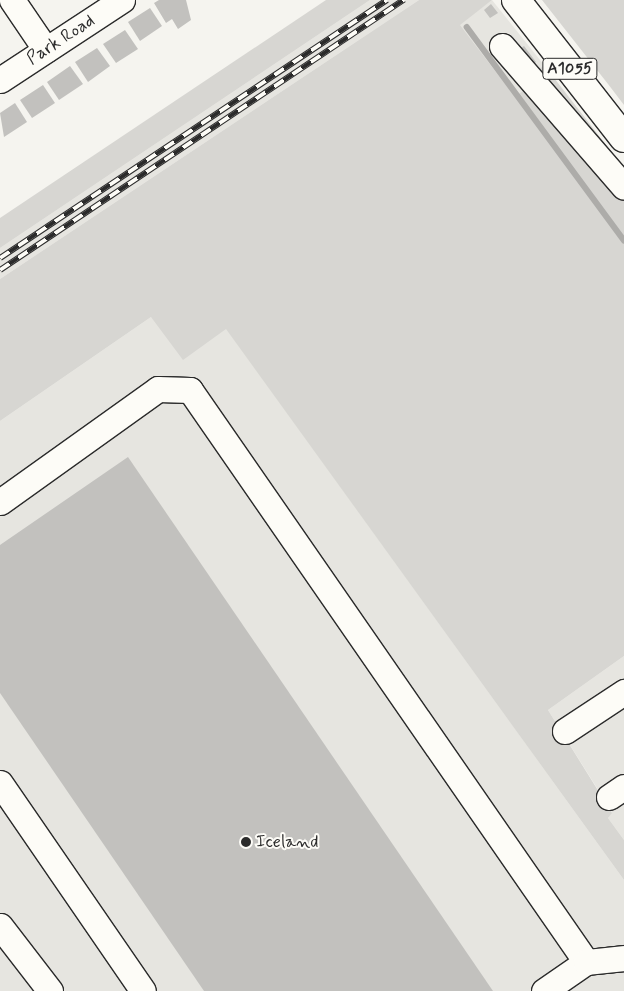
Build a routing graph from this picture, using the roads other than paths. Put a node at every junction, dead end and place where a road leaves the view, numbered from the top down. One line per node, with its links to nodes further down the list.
1 (12, 0): 5 (street)
2 (122, 0): 5 (street, Park Road)
3 (516, 0): 7 (main road, A1055)
4 (502, 46): 8 (street)
5 (46, 50): 6 (street, Park Road)
6 (0, 80)
7 (624, 138)
8 (624, 187)
9 (0, 502): 15 (street)
10 (624, 692): 11 (street)
11 (565, 731)
12 (0, 783): 17 (street)
13 (0, 926): 16 (street)
14 (624, 958): 15 (street)
15 (586, 962): 18 (street)
16 (50, 991)
17 (143, 991)
18 (544, 991)

